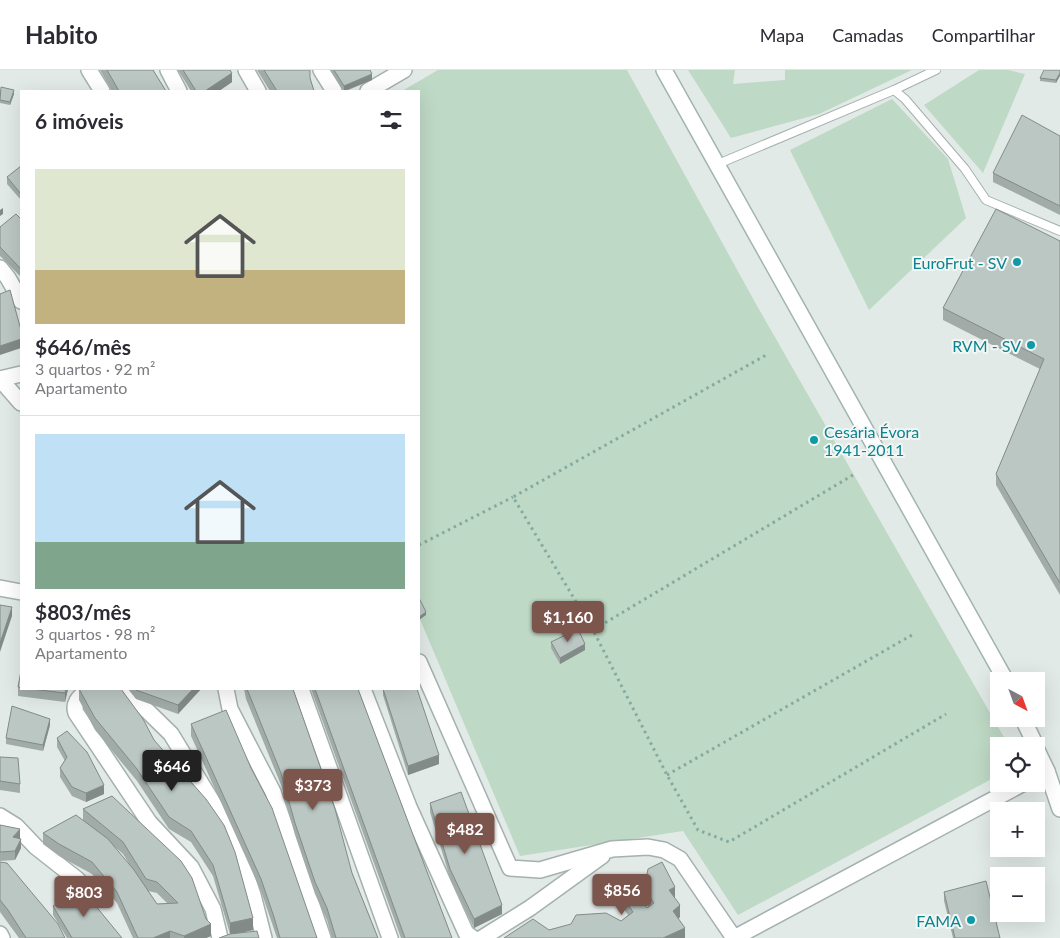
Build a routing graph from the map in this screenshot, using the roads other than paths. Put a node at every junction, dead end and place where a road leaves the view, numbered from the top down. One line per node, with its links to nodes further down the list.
1 (89, 70): 8 (street)
2 (168, 70): 9 (street)
3 (246, 70): 10 (street)
4 (321, 70): 11 (street)
5 (664, 70): 14 (street)
6 (936, 70): 13 (lane)
7 (399, 71): 12 (street)
8 (101, 90)
9 (179, 90)
10 (257, 90)
11 (333, 90)
12 (370, 90)
13 (894, 90): 14 (lane); 15 (lane)
14 (718, 164): 24 (street)
15 (1060, 231)
16 (0, 268): 17 (street)
17 (20, 299)
18 (20, 374): 19 (street)
19 (0, 379): 20 (street)
20 (20, 402)
21 (0, 588): 22 (street)
22 (20, 592)
23 (420, 664): 34 (street)
24 (1001, 672)
25 (87, 690): 38 (street)
26 (126, 690): 39 (street)
27 (226, 690): 40 (street)
28 (300, 690): 41 (street)
29 (363, 690): 42 (street)
30 (1045, 781): 32 (street)
31 (1007, 792): 44 (street)
32 (1060, 810)
33 (0, 816): 35 (street)
34 (612, 849): 43 (street); 44 (street)
35 (78, 880)
36 (0, 934): 37 (street)
37 (2, 938)
38 (220, 938)
39 (264, 938)
40 (323, 938)
41 (390, 938)
42 (473, 938)
43 (482, 938)
44 (734, 938)

